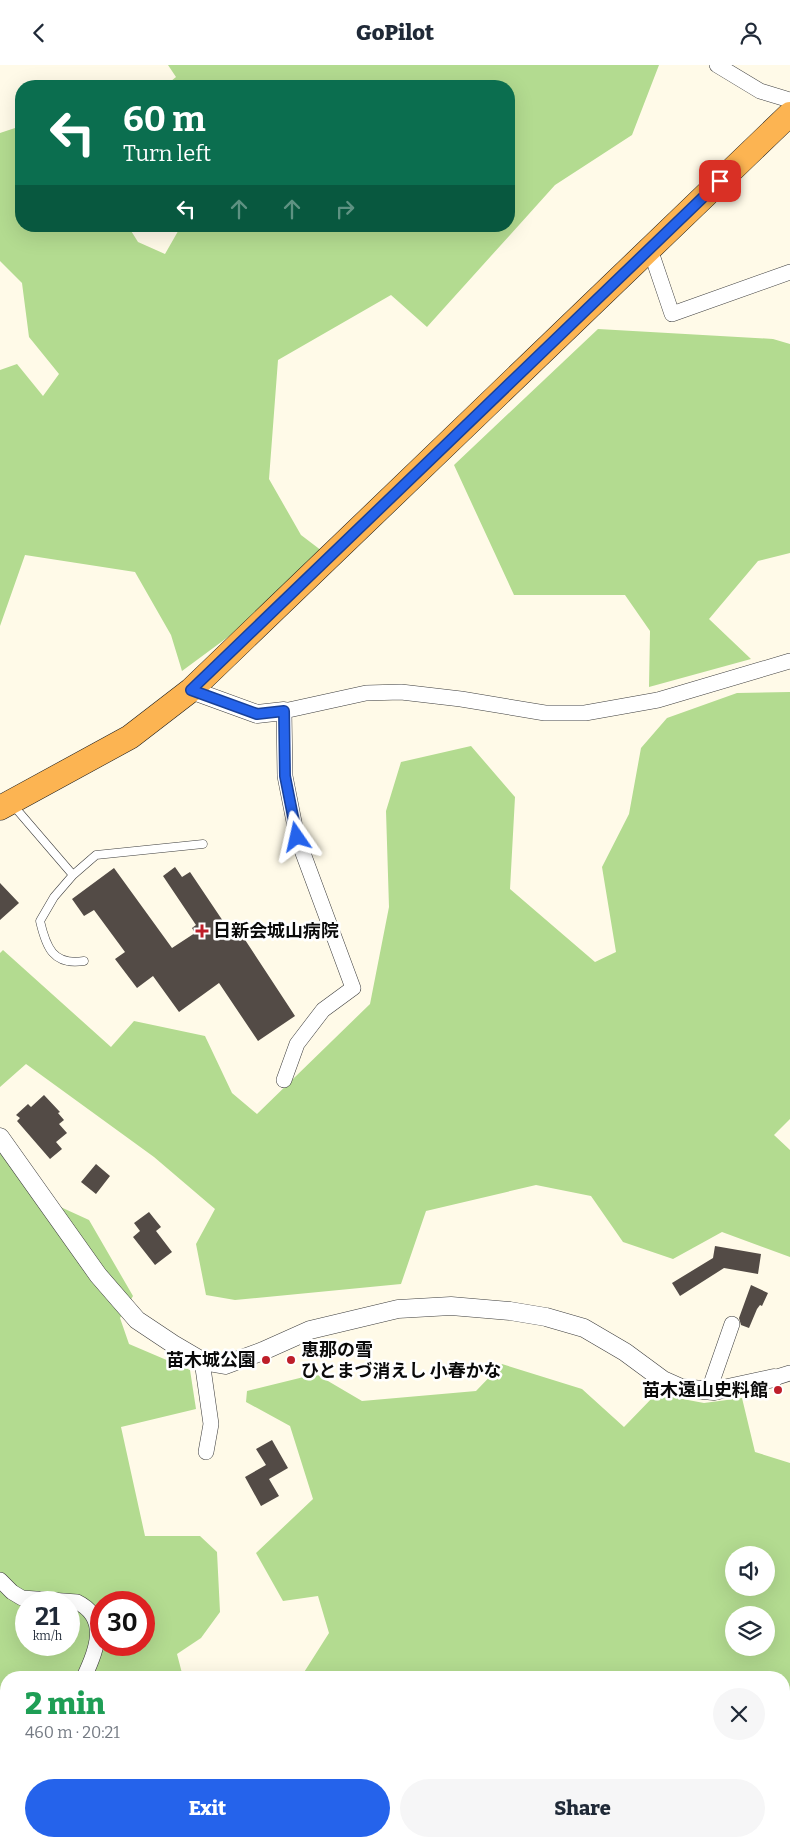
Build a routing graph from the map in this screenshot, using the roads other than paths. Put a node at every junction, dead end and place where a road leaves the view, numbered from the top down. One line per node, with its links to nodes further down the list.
1 (717, 65): 2 (street)
2 (790, 100)
3 (790, 114): 4 (highway)
4 (650, 249): 5 (street); 7 (highway)
5 (790, 271)
6 (790, 661): 8 (street)
7 (191, 690): 8 (street); 9 (highway)
8 (284, 711): 13 (street)
9 (6, 805): 11 (lane)
10 (203, 845): 11 (lane)
11 (74, 875): 12 (lane)
12 (84, 961)
13 (284, 1079)
14 (0, 1137): 16 (street)
15 (732, 1324): 18 (street)
16 (202, 1361): 18 (street); 19 (street)
17 (782, 1375): 18 (street)
18 (710, 1390)
19 (206, 1452)
20 (0, 1580): 21 (street)
21 (86, 1671)

